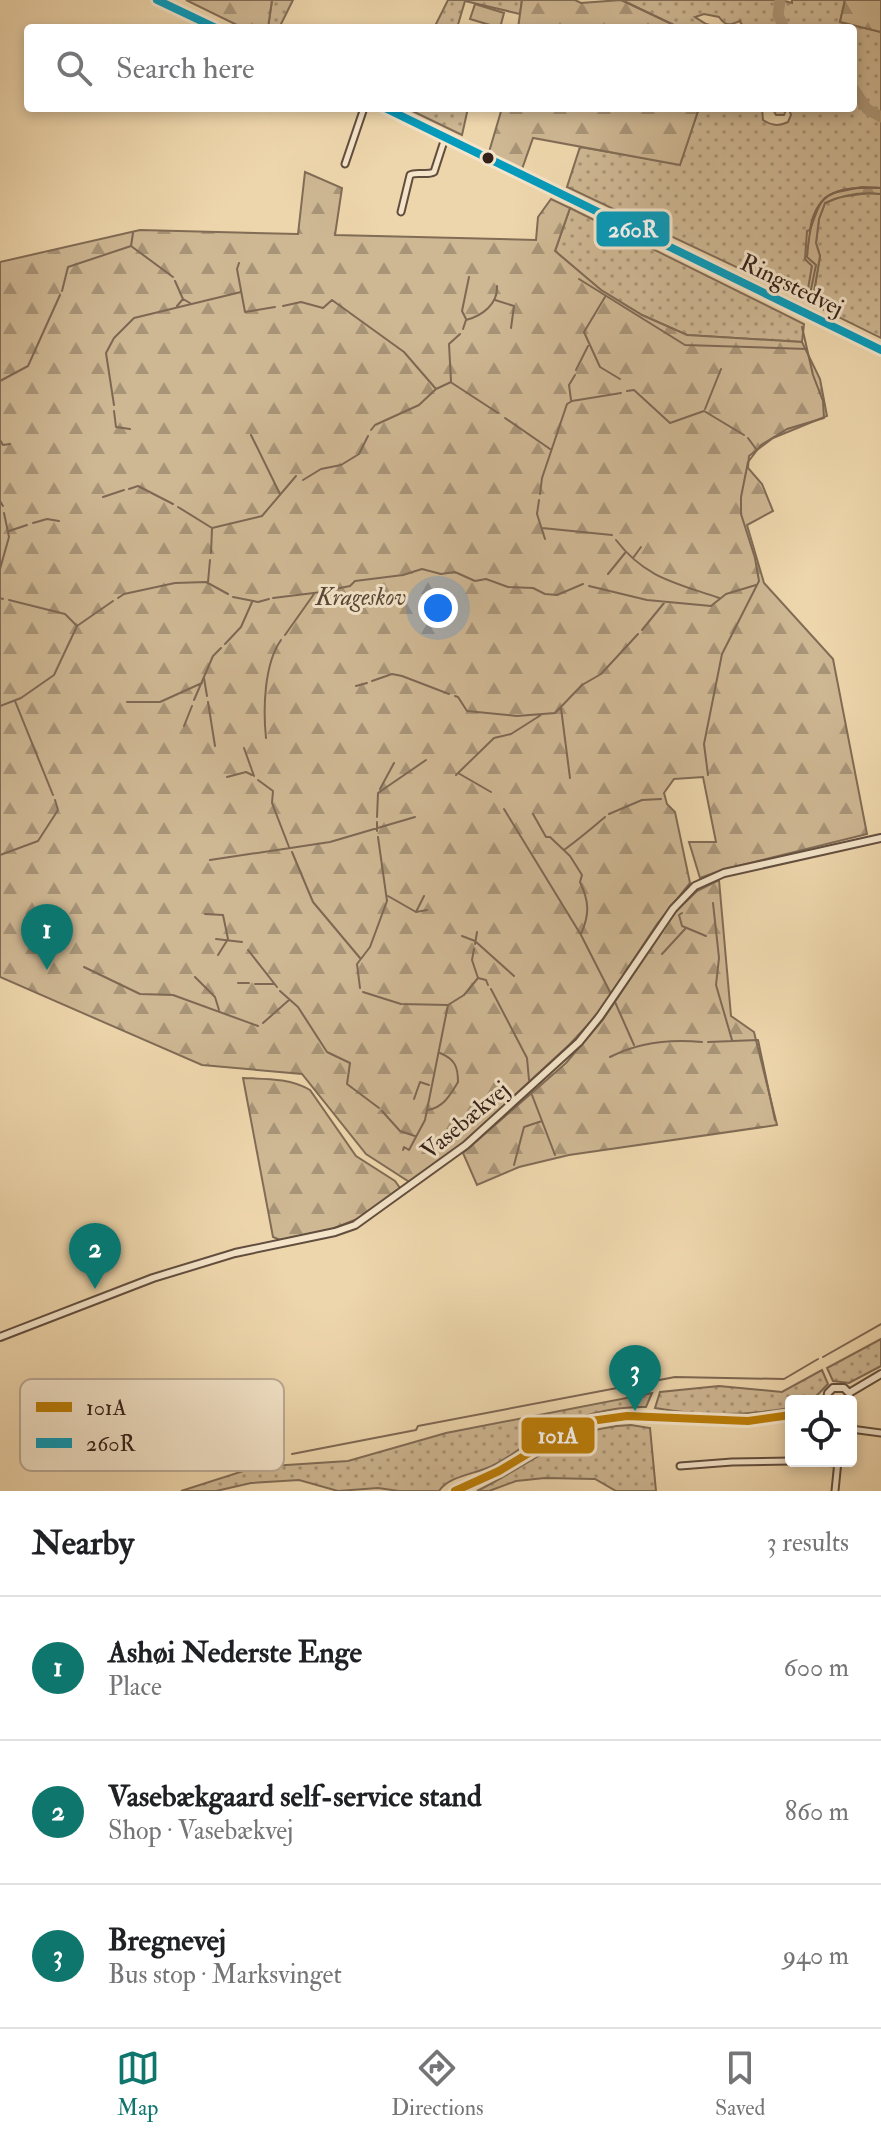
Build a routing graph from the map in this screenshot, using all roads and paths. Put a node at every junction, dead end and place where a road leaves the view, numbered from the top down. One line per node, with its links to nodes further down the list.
1 (157, 0): 2 (main road)
2 (208, 24)
3 (363, 112): 6 (street)
4 (393, 112): 5 (main road, Ringstedvej)
5 (445, 138): 7 (street); 8 (main road, Ringstedvej)
6 (345, 164)
7 (401, 212)
8 (881, 350)
9 (881, 838): 10 (street, Vasebækvej)
10 (0, 1337)
11 (881, 1374): 14 (street)
12 (828, 1395): 13 (street)
13 (849, 1395)
14 (853, 1395)
15 (785, 1416): 21 (street)
16 (857, 1430): 17 (street)
17 (881, 1433)
18 (785, 1461): 19 (street)
19 (680, 1466)
20 (837, 1467): 22 (street)
21 (455, 1491)
22 (835, 1491)

